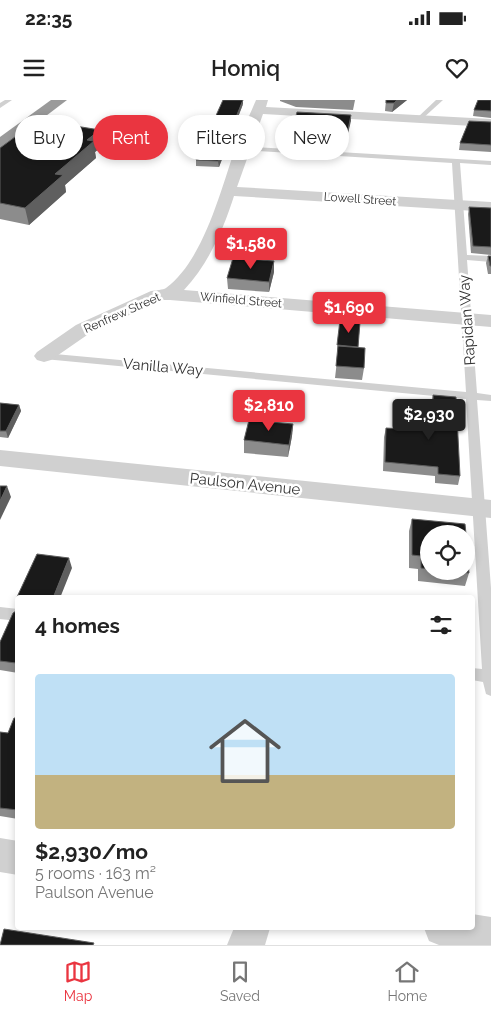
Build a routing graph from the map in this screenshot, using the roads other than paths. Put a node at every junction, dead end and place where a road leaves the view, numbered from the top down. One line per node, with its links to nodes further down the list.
1 (9, 100): 6 (lane)
2 (60, 100): 10 (highway)
3 (333, 100): 7 (street)
4 (440, 100): 8 (lane)
5 (260, 105): 7 (street)
6 (0, 106)
7 (315, 113): 8 (street)
8 (419, 119): 9 (street)
9 (491, 123)
10 (0, 144)
11 (265, 149): 13 (lane)
12 (238, 160): 15 (street, Renfrew Street)
13 (456, 161): 14 (lane); 16 (lane, Rapidan Way)
14 (491, 163)
15 (229, 191): 16 (street, Lowell Street); 20 (street, Renfrew Street)
16 (457, 205): 17 (street, Lowell Street); 18 (lane, Rapidan Way)
17 (491, 207)
18 (462, 257): 19 (lane); 21 (lane, Rapidan Way)
19 (491, 259)
20 (170, 294): 21 (street, Winfield Street); 23 (street, Renfrew Street)
21 (467, 319): 22 (street, Winfield Street); 24 (lane, Rapidan Way)
22 (491, 320)
23 (44, 356): 24 (lane, Vanilla Way)
24 (471, 396): 25 (lane, Vanilla Way); 27 (lane, Rapidan Way)
25 (491, 398)
26 (0, 458): 27 (street, Paulson Avenue)
27 (484, 509): 31 (lane, Rapidan Way)
28 (0, 613): 29 (lane)
29 (15, 615)
30 (475, 675): 31 (lane)
31 (491, 682)
32 (0, 855): 33 (street)
33 (15, 858)
34 (251, 930): 37 (street)
35 (456, 930): 36 (street)
36 (491, 935)
37 (246, 945)

